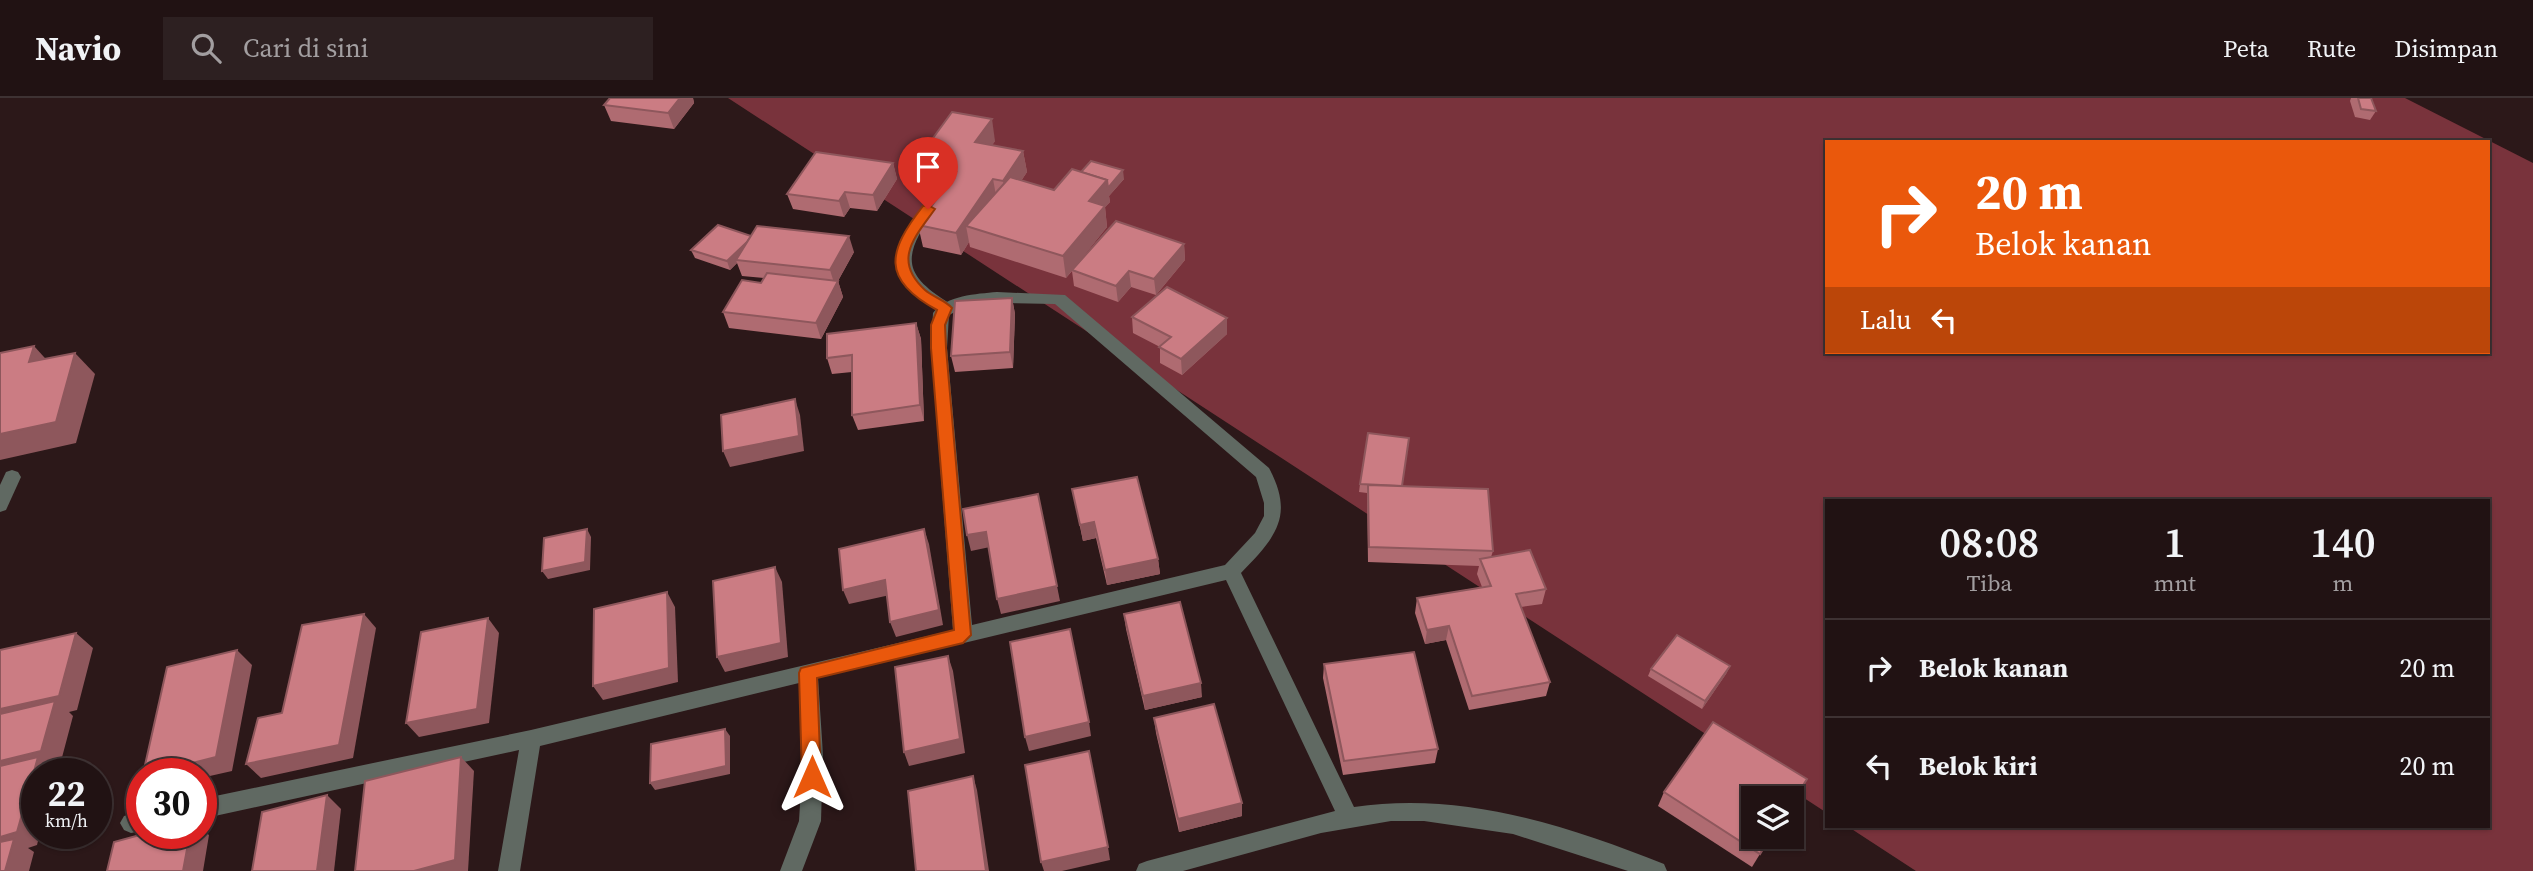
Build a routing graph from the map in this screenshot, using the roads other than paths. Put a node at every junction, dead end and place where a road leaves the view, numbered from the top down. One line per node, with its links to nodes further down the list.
1 (928, 209): 2 (street)
2 (945, 308): 5 (street); 6 (street)
3 (12, 477): 4 (street)
4 (0, 505)
5 (1231, 572): 6 (street); 10 (street)
6 (963, 635): 7 (street)
7 (808, 673): 8 (street); 12 (street)
8 (531, 739): 9 (street); 11 (street)
9 (217, 805)
10 (1348, 816): 13 (street); 14 (street)
11 (509, 871)
12 (791, 871)
13 (1147, 871)
14 (1656, 871)

